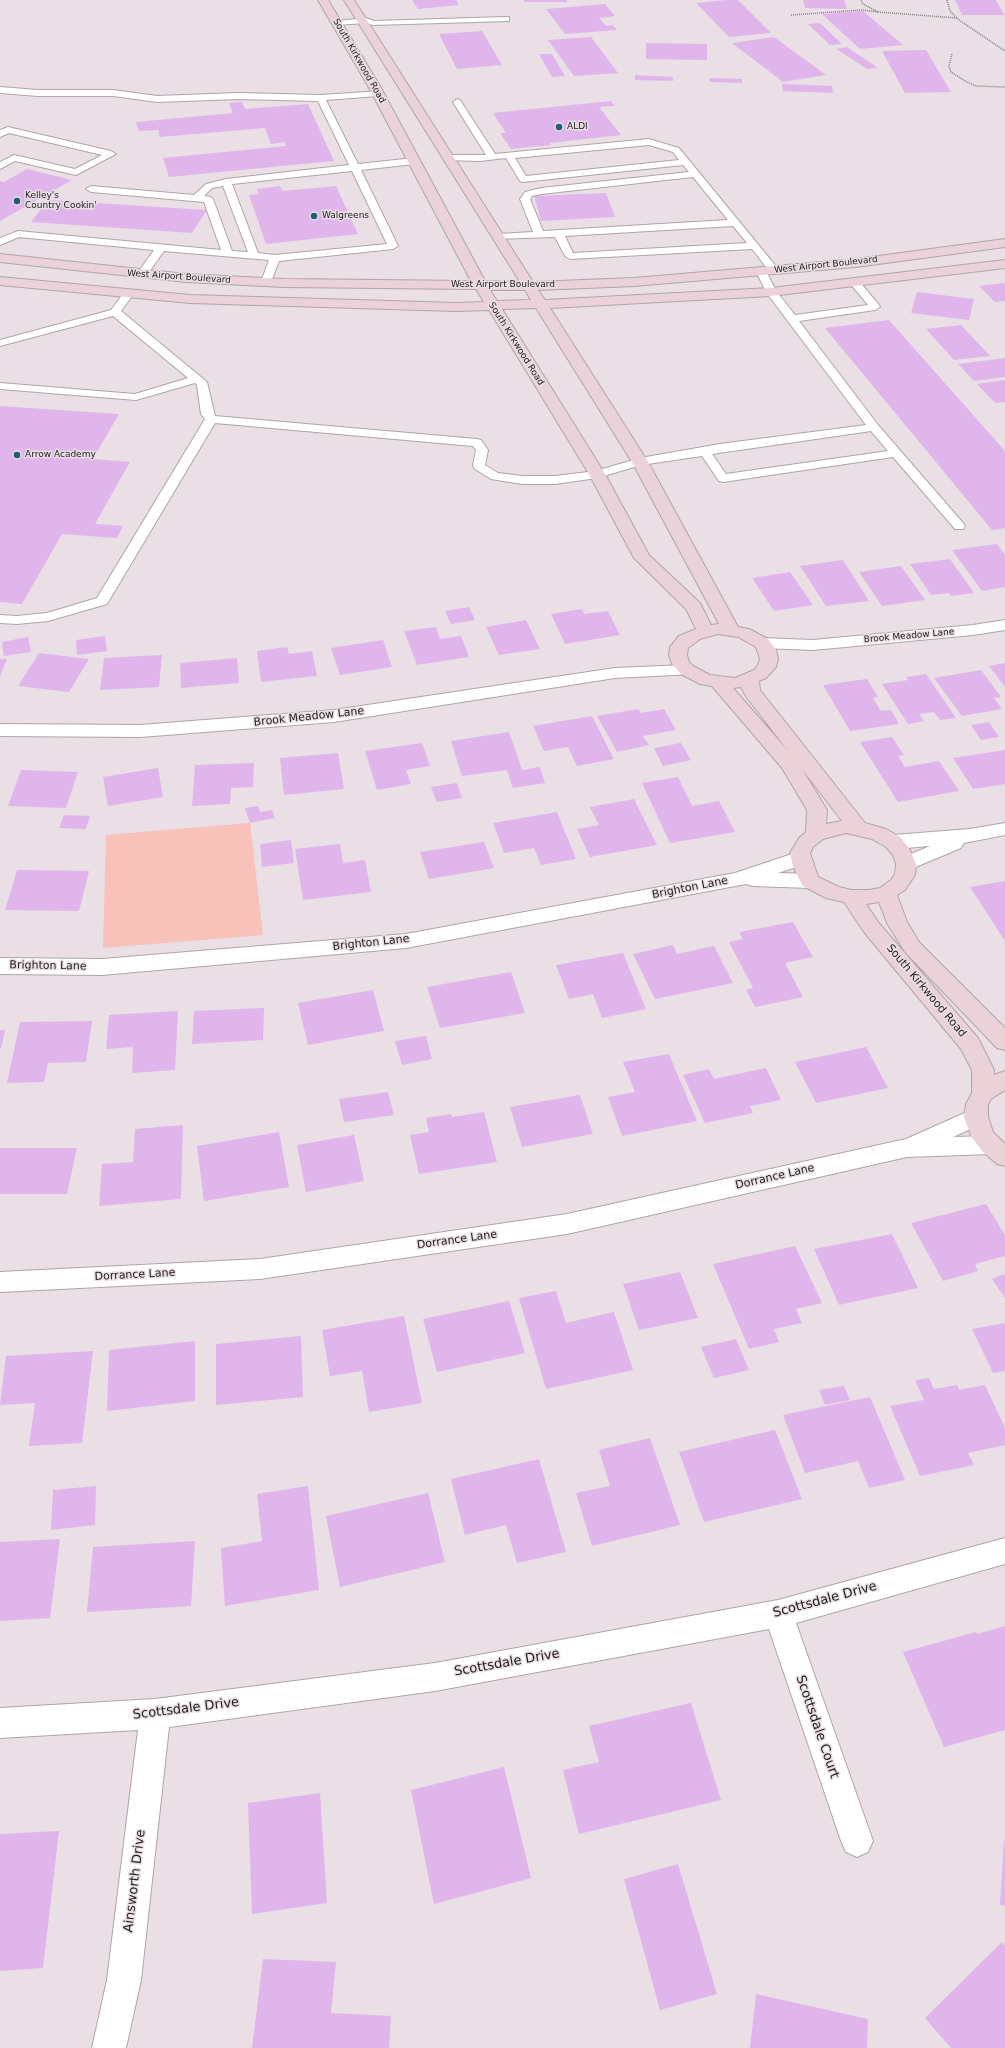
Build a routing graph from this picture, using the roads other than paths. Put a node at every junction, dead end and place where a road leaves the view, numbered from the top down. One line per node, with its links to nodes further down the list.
1 (323, 0): 7 (main road, South Kirkwood Road)
2 (349, 0): 5 (main road)
3 (500, 13): 4 (lane)
4 (455, 18): 5 (lane); 6 (lane)
5 (364, 20): 7 (lane); 9 (main road)
6 (506, 20)
7 (337, 23): 10 (main road, South Kirkwood Road)
8 (0, 90): 11 (lane)
9 (405, 90): 10 (main road); 16 (main road)
10 (378, 93): 11 (lane); 17 (main road, South Kirkwood Road)
11 (321, 98): 20 (lane)
12 (457, 102): 15 (lane)
13 (0, 134): 19 (lane)
14 (509, 156): 15 (lane); 18 (lane); 18 (lane)
15 (492, 157): 16 (lane)
16 (448, 158): 17 (main road); 28 (main road)
17 (414, 161): 20 (lane); 43 (main road, South Kirkwood Road)
18 (686, 162): 21 (lane)
19 (0, 166)
20 (358, 172): 22 (lane); 36 (lane)
21 (695, 174): 25 (lane); 27 (lane)
22 (227, 187): 24 (lane); 34 (lane)
23 (92, 190): 24 (lane)
24 (196, 198): 33 (lane)
25 (735, 223): 26 (lane); 31 (lane)
26 (558, 233): 27 (lane); 31 (lane)
27 (539, 234): 28 (lane)
28 (498, 237): 44 (main road)
29 (0, 242): 32 (lane)
30 (1005, 243): 38 (main road, West Airport Boulevard)
31 (754, 246): 38 (lane)
32 (161, 247): 33 (lane); 39 (lane)
33 (228, 254): 34 (lane)
34 (254, 256): 36 (lane)
35 (0, 258): 39 (main road, West Airport Boulevard)
36 (275, 258): 41 (lane)
37 (1005, 264): 42 (main road, West Airport Boulevard)
38 (767, 271): 44 (main road, West Airport Boulevard); 45 (lane)
39 (142, 274): 41 (main road, West Airport Boulevard); 46 (main road)
40 (0, 281): 46 (main road, West Airport Boulevard)
41 (266, 282): 43 (main road, West Airport Boulevard)
42 (854, 282): 45 (main road, West Airport Boulevard); 50 (lane)
43 (480, 285): 44 (main road, West Airport Boulevard); 48 (main road, South Kirkwood Road)
44 (529, 286): 47 (main road)
45 (771, 292): 47 (main road, West Airport Boulevard); 50 (lane)
46 (129, 293): 48 (main road, West Airport Boulevard); 49 (lane)
47 (539, 304): 48 (main road, West Airport Boulevard); 58 (main road)
48 (492, 306): 59 (main road, South Kirkwood Road)
49 (115, 312): 51 (lane); 52 (lane)
50 (792, 319): 55 (lane)
51 (0, 343)
52 (196, 379): 53 (lane); 54 (lane)
53 (0, 386)
54 (211, 419): 59 (lane); 61 (lane)
55 (874, 427): 56 (lane); 57 (lane)
56 (705, 452): 57 (lane); 58 (lane)
57 (896, 453): 60 (lane)
58 (640, 462): 59 (lane); 63 (main road)
59 (597, 474): 64 (main road, South Kirkwood Road)
60 (959, 526)
61 (0, 619)
62 (1005, 625): 66 (street, Brook Meadow Lane)
63 (730, 630): 64 (main road); 65 (main road)
64 (705, 631): 68 (main road)
65 (762, 643): 66 (street, Brook Meadow Lane); 67 (main road)
66 (813, 645): 67 (street, Brook Meadow Lane)
67 (769, 661): 69 (main road)
68 (682, 663): 70 (main road); 71 (street, Brook Meadow Lane)
69 (750, 679): 70 (main road); 72 (main road)
70 (719, 682): 74 (main road)
71 (0, 730)
72 (859, 829): 74 (main road); 76 (main road)
73 (1005, 829): 75 (street)
74 (816, 834): 77 (main road)
75 (970, 836): 76 (street); 78 (street)
76 (893, 842): 78 (main road)
77 (801, 858): 79 (street, Brighton Lane); 80 (main road)
78 (906, 864): 81 (main road)
79 (738, 879): 80 (street, Brighton Lane); 83 (street, Brighton Lane)
80 (810, 881): 82 (main road)
81 (886, 893): 82 (main road); 84 (main road, South Kirkwood Road)
82 (850, 897): 86 (main road, South Kirkwood Road)
83 (0, 966)
84 (1005, 1042)
85 (1005, 1080): 86 (main road)
86 (983, 1093): 87 (main road, South Kirkwood Road)
87 (976, 1117): 88 (street, Dorrance Lane); 89 (main road)
88 (907, 1148): 89 (street, Dorrance Lane); 90 (street, Dorrance Lane)
89 (998, 1151)
90 (0, 1282)
91 (1005, 1551): 92 (street, Scottsdale Drive)
92 (778, 1614): 93 (street, Scottsdale Drive); 95 (street, Scottsdale Court)
93 (155, 1714): 94 (street, Scottsdale Drive); 96 (street, Ainsworth Drive)
94 (0, 1723)
95 (856, 1841)
96 (109, 2048)

